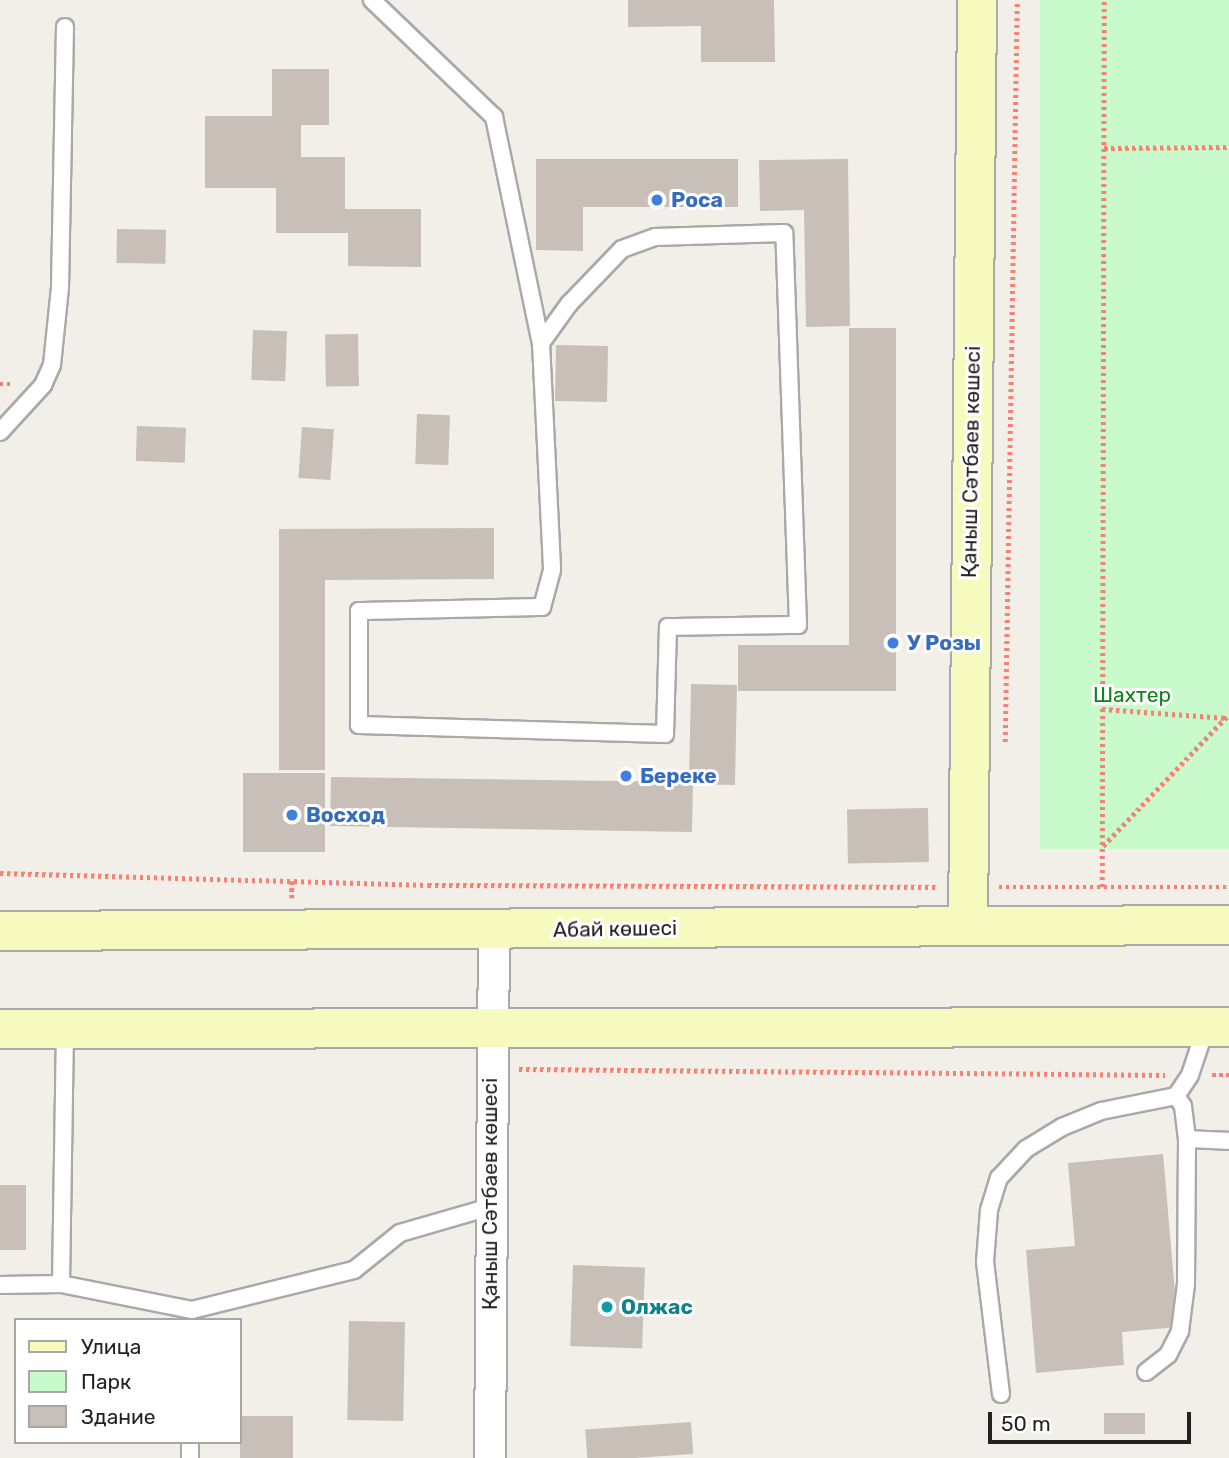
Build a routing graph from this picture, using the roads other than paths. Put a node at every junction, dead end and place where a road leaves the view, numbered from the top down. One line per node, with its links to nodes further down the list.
1 (373, 0): 4 (lane)
2 (977, 0): 6 (main road, Қаныш Сәтбаев көшесі)
3 (65, 27): 5 (lane)
4 (541, 343): 4 (lane)
5 (0, 432)
6 (968, 925): 7 (main road, Абай көшесі); 8 (main road, Абай көшесі)
7 (1229, 925)
8 (494, 930): 9 (main road, Абай көшесі); 10 (street, Қаныш Сәтбаев көшесі)
9 (0, 931)
10 (489, 1027): 11 (main road); 13 (main road); 17 (street, Қаныш Сәтбаев көшесі)
11 (1218, 1027): 14 (lane)
12 (0, 1029): 13 (main road)
13 (65, 1029): 18 (lane)
14 (1176, 1096): 15 (lane); 22 (lane)
15 (1187, 1139): 16 (lane); 21 (lane)
16 (1229, 1141)
17 (490, 1207): 20 (lane); 23 (street, Қаныш Сәтбаев көшесі)
18 (61, 1284): 19 (lane); 20 (lane)
19 (0, 1285)
20 (192, 1315)
21 (1146, 1371)
22 (1001, 1394)
23 (490, 1458)

